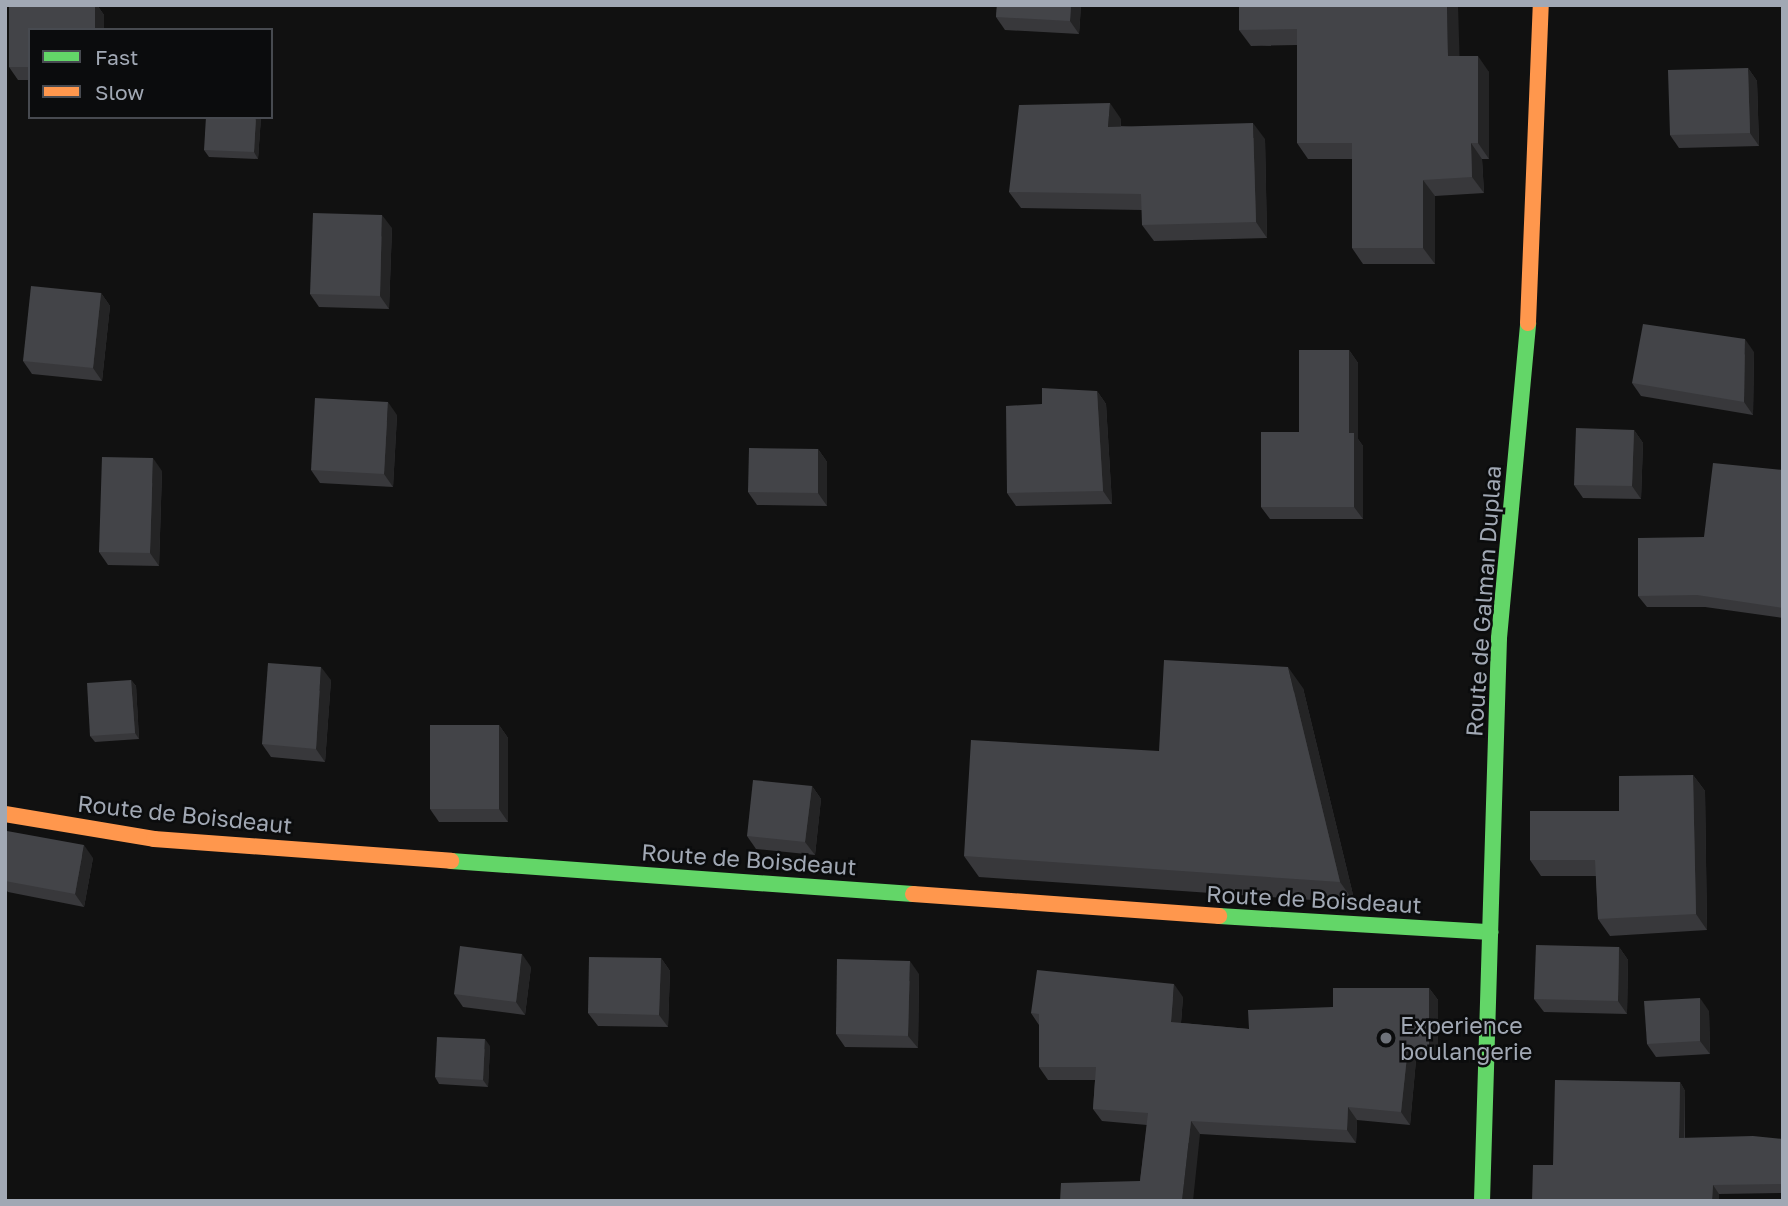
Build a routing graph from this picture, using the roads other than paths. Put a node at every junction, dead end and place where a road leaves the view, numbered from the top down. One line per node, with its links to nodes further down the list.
1 (1541, 5): 3 (street, Route de Galman Duplaa)
2 (5, 814): 3 (street, Route de Boisdeaut)
3 (1491, 932): 4 (street, Route de Galman Duplaa)
4 (1482, 1201)

